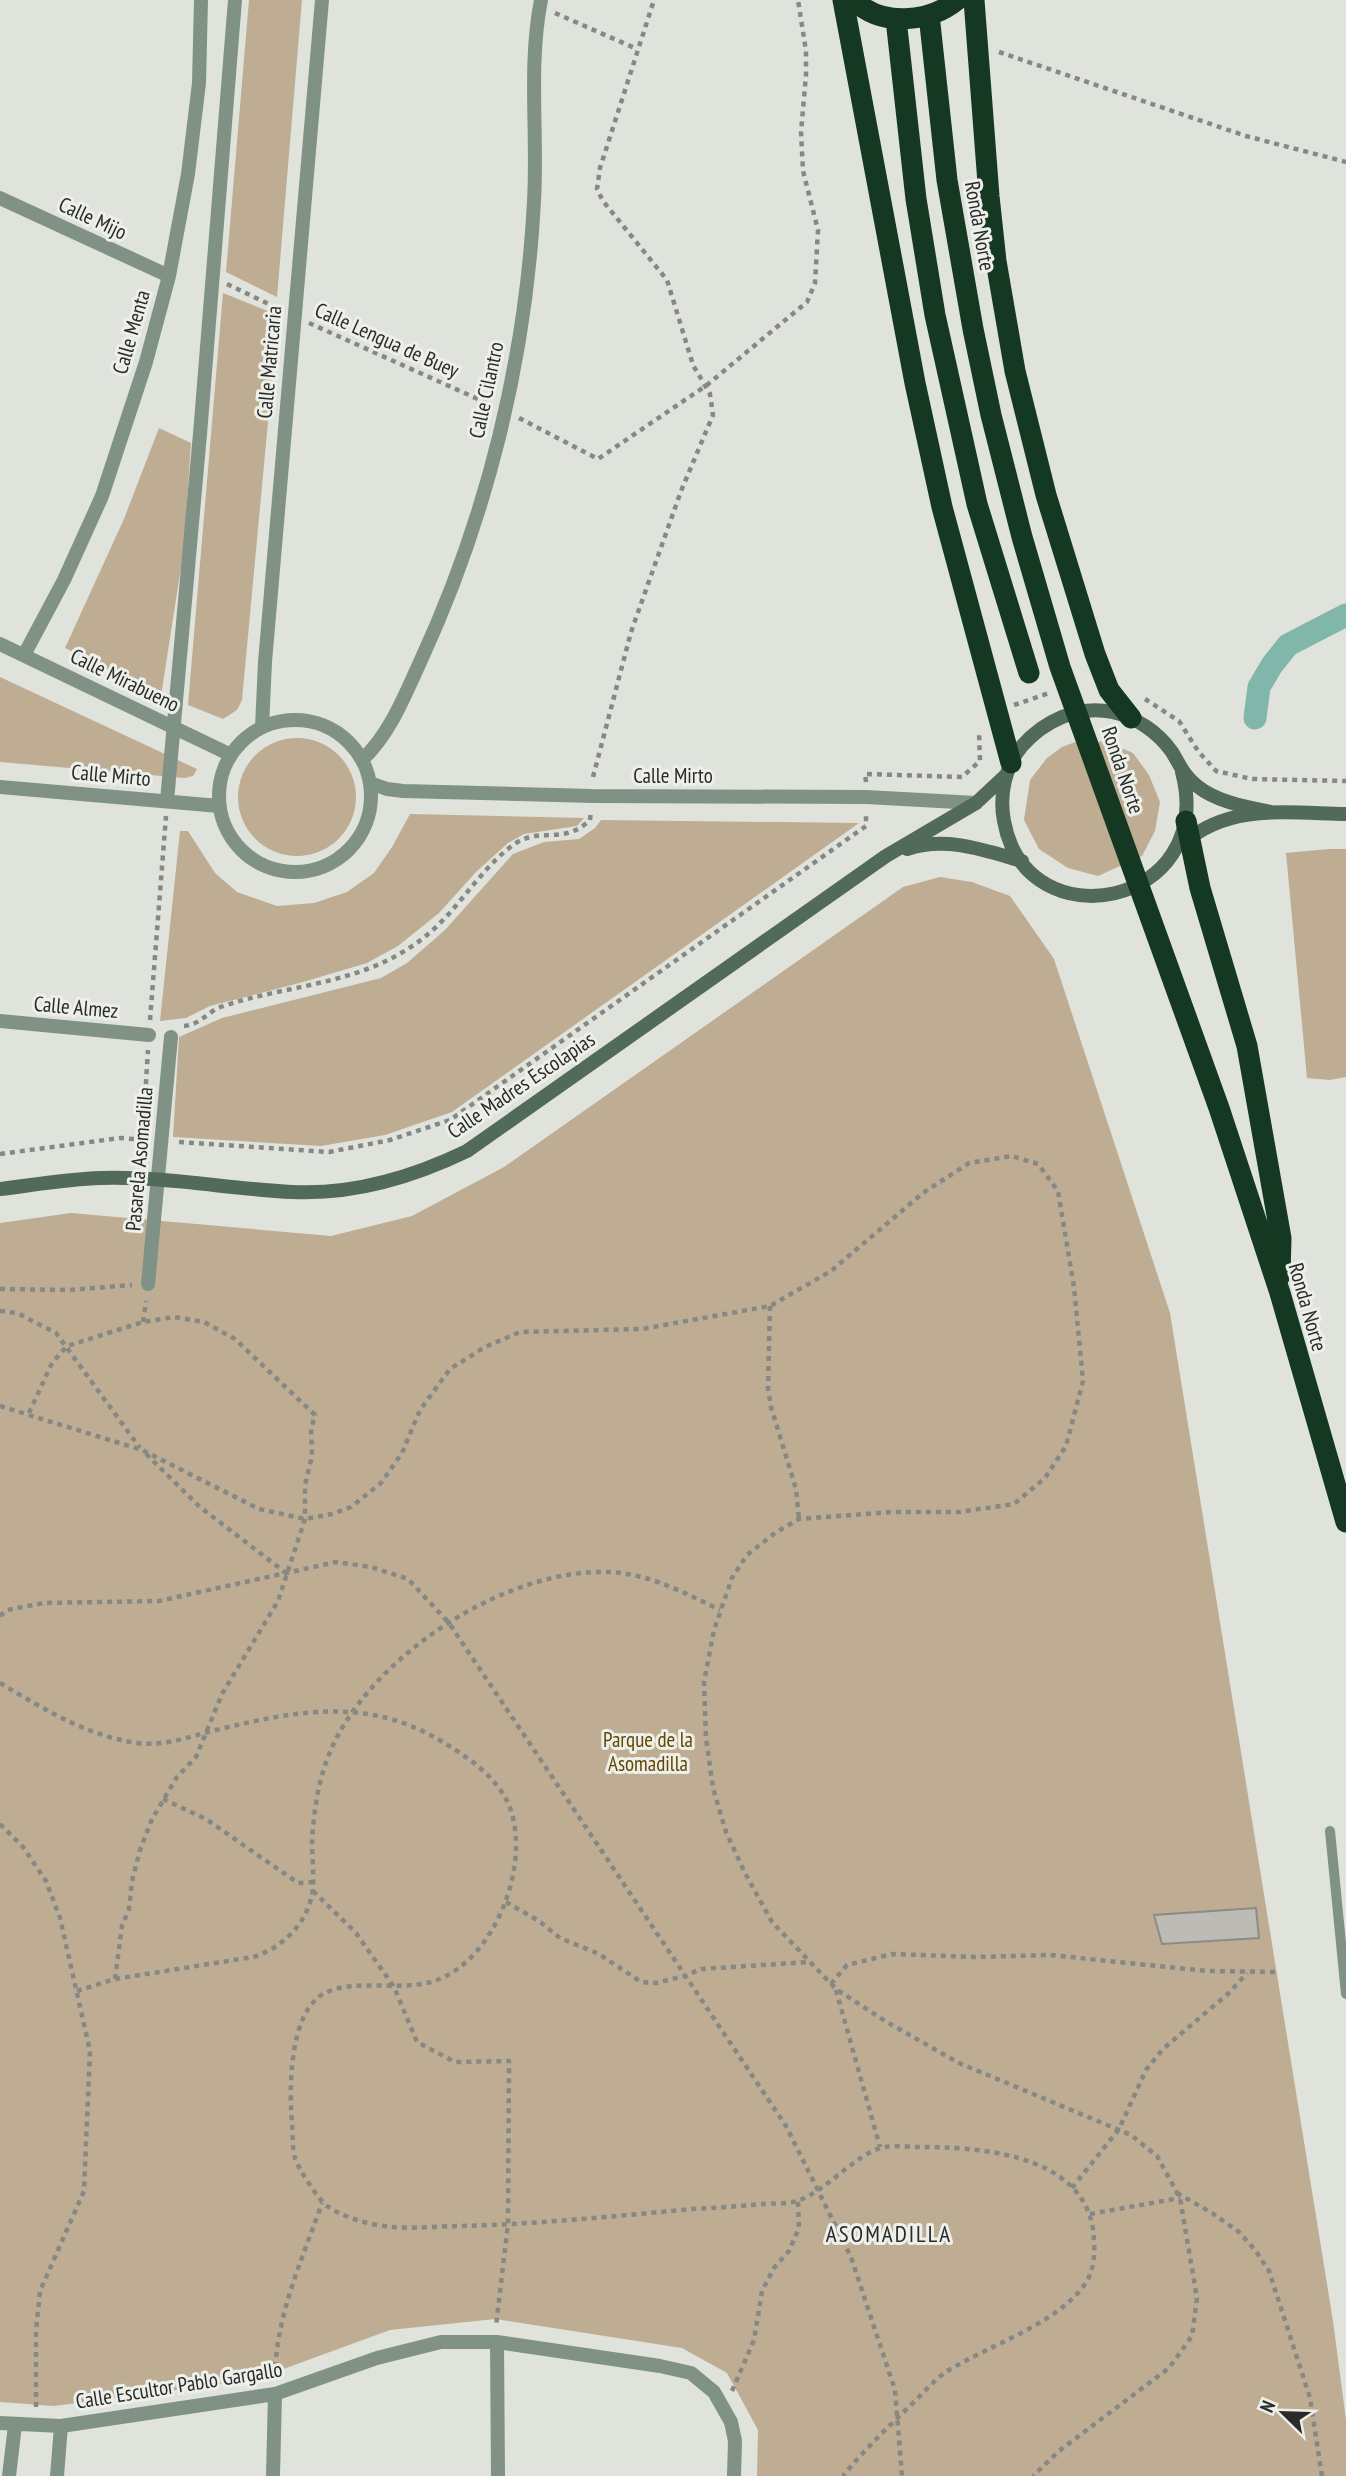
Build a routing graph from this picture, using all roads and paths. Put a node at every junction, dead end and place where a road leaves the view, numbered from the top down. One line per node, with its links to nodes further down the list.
1 (201, 0): 17 (street, Calle Menta)
2 (235, 0): 18 (street)
3 (322, 0): 19 (street, Calle Matricaria)
4 (654, 0): 13 (path)
5 (798, 0): 20 (path)
6 (843, 0): 27 (highway)
7 (854, 0): 12 (highway)
8 (957, 0): 11 (highway)
9 (974, 0): 28 (highway)
10 (541, 3): 13 (path); 21 (street, Calle Cilantro)
11 (929, 15): 12 (highway); 59 (highway, Ronda Norte)
12 (896, 19): 24 (highway)
13 (637, 49): 20 (path)
14 (992, 50): 15 (path)
15 (1346, 162)
16 (0, 198): 17 (street, Calle Mijo)
17 (169, 276): 23 (street, Calle Menta)
18 (213, 277): 19 (path, Calle Lengua de Buey); 29 (street)
19 (294, 316): 21 (path, Calle Lengua de Buey); 30 (street, Calle Matricaria)
20 (707, 385): 21 (path, Calle Lengua de Buey); 35 (path)
21 (505, 411): 32 (street, Calle Cilantro)
22 (0, 644): 23 (street, Calle Mirabueno)
23 (24, 655): 29 (street, Calle Mirabueno)
24 (1029, 673)
25 (1054, 692): 27 (path)
26 (1143, 697): 36 (path)
27 (996, 711): 33 (highway); 39 (path)
28 (1131, 718): 33 (street); 34 (street)
29 (175, 727): 31 (street, Calle Mirabueno); 40 (street)
30 (262, 727): 31 (street); 32 (street)
31 (231, 755): 42 (street)
32 (362, 760): 37 (street)
33 (1009, 769): 41 (street, Calle Madres Escolapias); 48 (street)
34 (1182, 772): 44 (street); 46 (street)
35 (593, 777)
36 (1346, 781)
37 (370, 783): 39 (street, Calle Mirto); 42 (street)
38 (0, 787): 40 (street, Calle Mirto)
39 (866, 797): 41 (street, Calle Mirto); 54 (path)
40 (167, 801): 42 (street, Calle Mirto); 50 (path)
41 (976, 803): 47 (street, Calle Madres Escolapias)
42 (219, 806)
43 (591, 810): 51 (path)
44 (1271, 812): 45 (street); 46 (street)
45 (1346, 814)
46 (1187, 830): 48 (street); 59 (highway)
47 (886, 856): 48 (street, Calle Madres Escolapias); 56 (street, Calle Madres Escolapias)
48 (1022, 861)
49 (0, 1021): 50 (street, Calle Almez)
50 (149, 1035): 52 (path)
51 (171, 1037): 57 (street, Pasarela Asomadilla)
52 (142, 1140): 53 (path); 55 (path)
53 (155, 1140)
54 (169, 1141)
55 (0, 1154)
56 (0, 1189)
57 (148, 1284): 58 (path)
58 (0, 1289)
59 (1280, 1293): 68 (highway, Ronda Norte)
60 (770, 1306): 66 (path); 67 (path); 67 (path)
61 (0, 1311): 62 (path)
62 (67, 1346): 64 (path); 65 (path); 66 (path)
63 (0, 1406): 64 (path)
64 (29, 1413): 65 (path)
65 (142, 1450): 66 (path); 69 (path)
66 (305, 1519): 69 (path)
67 (799, 1519): 70 (path)
68 (1346, 1522)
69 (286, 1574): 71 (path); 72 (path); 75 (path)
70 (720, 1610): 72 (path); 82 (path)
71 (0, 1616)
72 (449, 1623): 74 (path); 85 (path)
73 (0, 1683): 75 (path)
74 (353, 1712): 75 (path); 79 (path); 81 (path)
75 (207, 1732): 76 (path)
76 (163, 1799): 79 (path); 86 (path)
77 (0, 1824): 89 (path)
78 (1330, 1831): 90 (lane)
79 (313, 1882): 80 (path)
80 (313, 1891): 86 (path); 87 (path)
81 (506, 1902): 85 (path); 87 (path)
82 (809, 1962): 85 (path); 88 (path)
83 (1276, 1972): 84 (path)
84 (1247, 1973): 88 (path); 91 (path)
85 (684, 1976): 94 (path)
86 (115, 1979): 89 (path)
87 (394, 1987): 97 (path); 99 (path)
88 (834, 1987): 91 (path); 92 (path)
89 (77, 1991): 105 (path)
90 (1346, 1994)
91 (1119, 2129): 93 (path); 95 (path)
92 (880, 2147): 93 (path); 94 (path)
93 (1072, 2188): 98 (path)
94 (818, 2189): 96 (path); 103 (path)
95 (1178, 2196): 98 (path); 114 (path); 115 (path)
96 (798, 2201): 99 (path); 102 (path)
97 (322, 2203): 99 (path); 101 (path)
98 (1090, 2214): 103 (path)
99 (508, 2224): 100 (path)
100 (497, 2342): 101 (street, Calle Escultor Pablo Gargallo); 102 (street, Calle Escultor Pablo Gargallo); 110 (street)
101 (275, 2394): 106 (street, Calle Escultor Pablo Gargallo); 109 (street)
102 (722, 2406): 111 (street)
103 (897, 2418): 112 (path); 113 (path)
104 (7, 2424): 105 (street, Calle Escultor Pablo Gargallo); 107 (street)
105 (36, 2425): 106 (street, Calle Escultor Pablo Gargallo)
106 (61, 2426): 108 (street)
107 (9, 2476)
108 (57, 2476)
109 (273, 2476)
110 (498, 2476)
111 (734, 2476)
112 (843, 2476)
113 (902, 2476)
114 (1033, 2476)
115 (1322, 2476)

